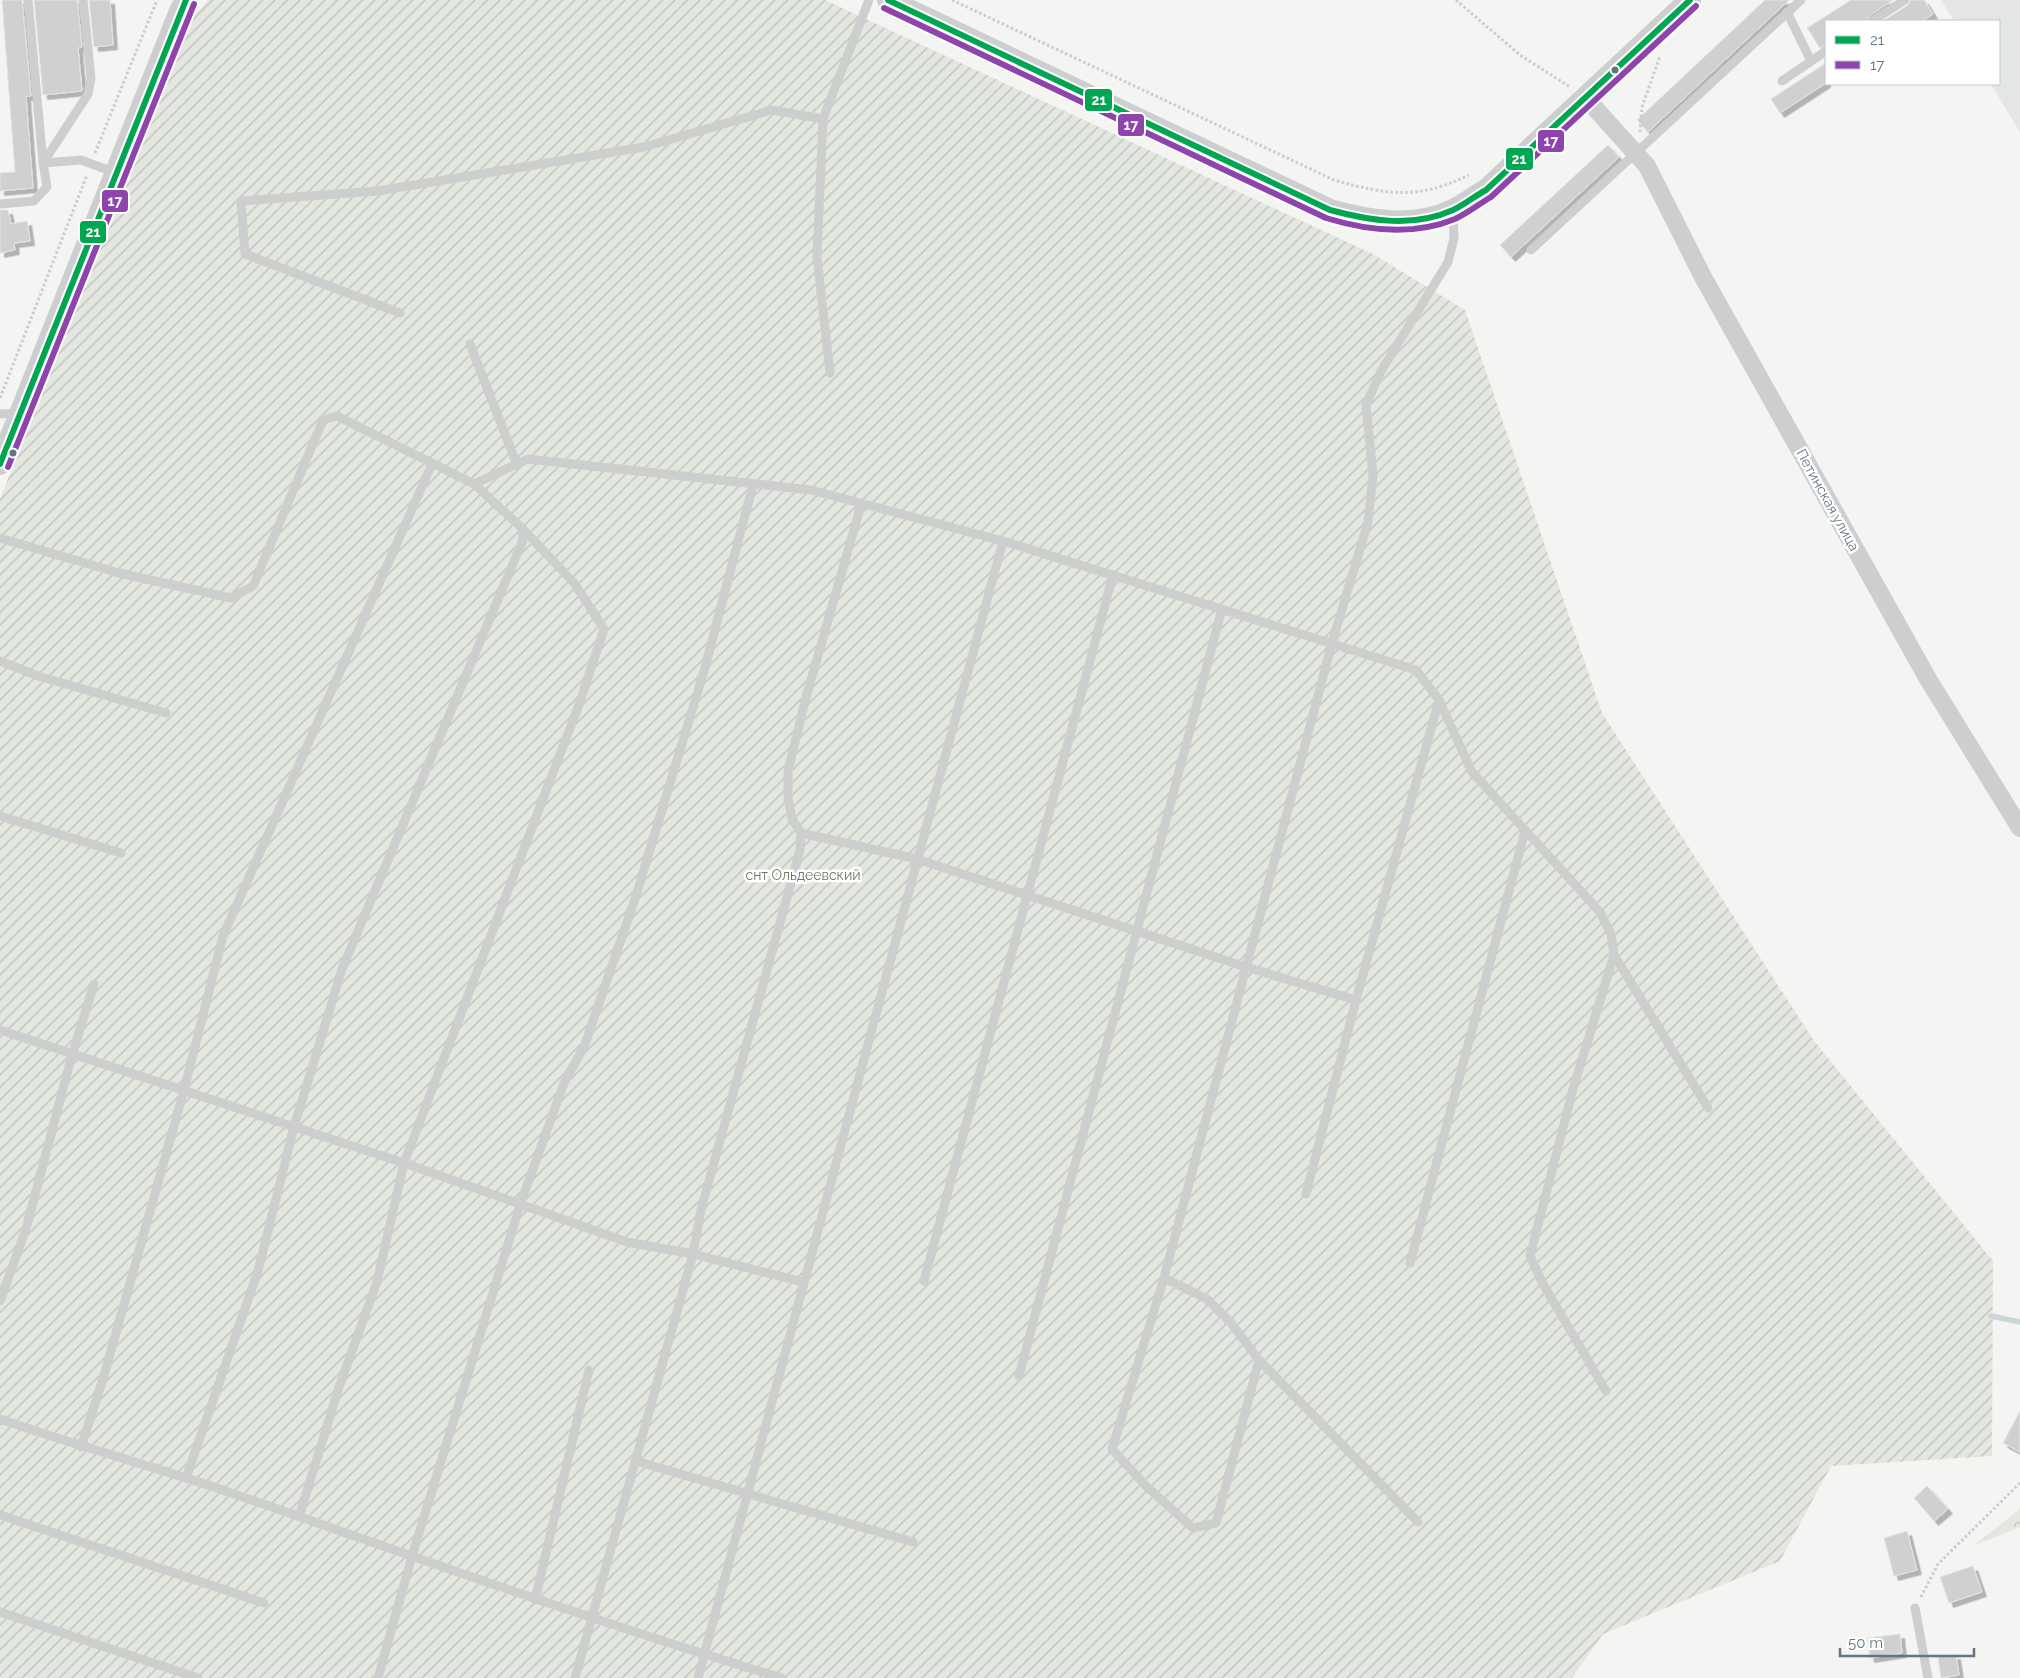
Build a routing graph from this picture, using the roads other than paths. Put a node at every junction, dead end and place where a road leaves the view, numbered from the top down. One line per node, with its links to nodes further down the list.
1 (28, 0): 17 (lane)
2 (83, 0): 17 (lane)
3 (186, 0): 18 (street)
4 (869, 0): 15 (lane)
5 (888, 0): 20 (street)
6 (1690, 0): 14 (street)
7 (1801, 0): 9 (lane)
8 (1905, 0): 10 (lane)
9 (1788, 12): 12 (lane); 16 (lane)
10 (1874, 20)
11 (1825, 52): 12 (lane)
12 (1811, 62): 13 (lane)
13 (1782, 81)
14 (1575, 90): 16 (street, Петинская улица); 20 (street)
15 (823, 119): 22 (lane); 24 (lane)
16 (1643, 159): 21 (lane); 42 (street, Петинская улица)
17 (44, 164): 18 (lane); 19 (lane)
18 (116, 173): 25 (street)
19 (0, 204)
20 (1453, 210): 37 (lane)
21 (1531, 250)
22 (400, 313)
23 (470, 344): 28 (lane)
24 (830, 373)
25 (10, 414): 26 (street)
26 (0, 464)
27 (432, 464): 29 (lane); 33 (lane); 55 (lane)
28 (517, 464): 29 (lane); 30 (lane)
29 (474, 484): 32 (lane)
30 (753, 485): 31 (lane); 60 (lane)
31 (861, 505): 34 (lane); 44 (lane)
32 (522, 528): 57 (lane); 58 (lane)
33 (0, 538)
34 (1003, 541): 35 (lane); 46 (lane)
35 (1113, 575): 36 (lane); 47 (lane)
36 (1222, 609): 37 (lane); 48 (lane)
37 (1332, 643): 39 (lane); 50 (lane)
38 (0, 662): 40 (lane)
39 (1439, 700): 43 (lane); 52 (lane)
40 (166, 712)
41 (0, 816): 45 (lane)
42 (2020, 828)
43 (1524, 831): 49 (lane); 62 (lane)
44 (801, 833): 46 (lane); 61 (lane)
45 (121, 853)
46 (917, 860): 47 (lane); 65 (lane)
47 (1028, 896): 48 (lane); 64 (lane)
48 (1138, 931): 50 (lane); 69 (lane)
49 (1614, 955): 56 (lane); 70 (lane)
50 (1246, 968): 52 (lane); 63 (lane)
51 (94, 984): 54 (lane)
52 (1356, 1000): 59 (lane)
53 (0, 1030): 54 (lane)
54 (72, 1055): 55 (lane); 66 (lane)
55 (184, 1090): 57 (lane); 72 (lane)
56 (1708, 1108)
57 (294, 1127): 58 (lane); 74 (lane)
58 (404, 1163): 60 (lane); 77 (lane)
59 (1306, 1194)
60 (520, 1205): 61 (lane); 80 (lane)
61 (693, 1254): 65 (lane); 73 (lane)
62 (1410, 1263)
63 (1164, 1278): 67 (lane); 67 (lane)
64 (924, 1281)
65 (804, 1282): 75 (lane)
66 (0, 1301)
67 (1259, 1360): 78 (lane)
68 (589, 1370): 81 (lane)
69 (1019, 1376)
70 (1606, 1391)
71 (0, 1419): 72 (lane)
72 (81, 1447): 74 (lane)
73 (636, 1461): 75 (lane); 85 (lane)
74 (186, 1478): 77 (lane)
75 (748, 1492): 79 (lane); 86 (lane)
76 (0, 1515): 82 (lane)
77 (299, 1516): 80 (lane)
78 (1418, 1522)
79 (913, 1542)
80 (412, 1556): 81 (lane); 88 (lane)
81 (534, 1600): 85 (lane)
82 (264, 1603)
83 (1915, 1608): 92 (lane)
84 (0, 1612): 87 (lane)
85 (592, 1619): 86 (lane); 89 (lane)
86 (705, 1655): 90 (lane); 91 (lane)
87 (198, 1678)
88 (378, 1678)
89 (574, 1678)
90 (698, 1678)
91 (782, 1678)
92 (1928, 1678)

